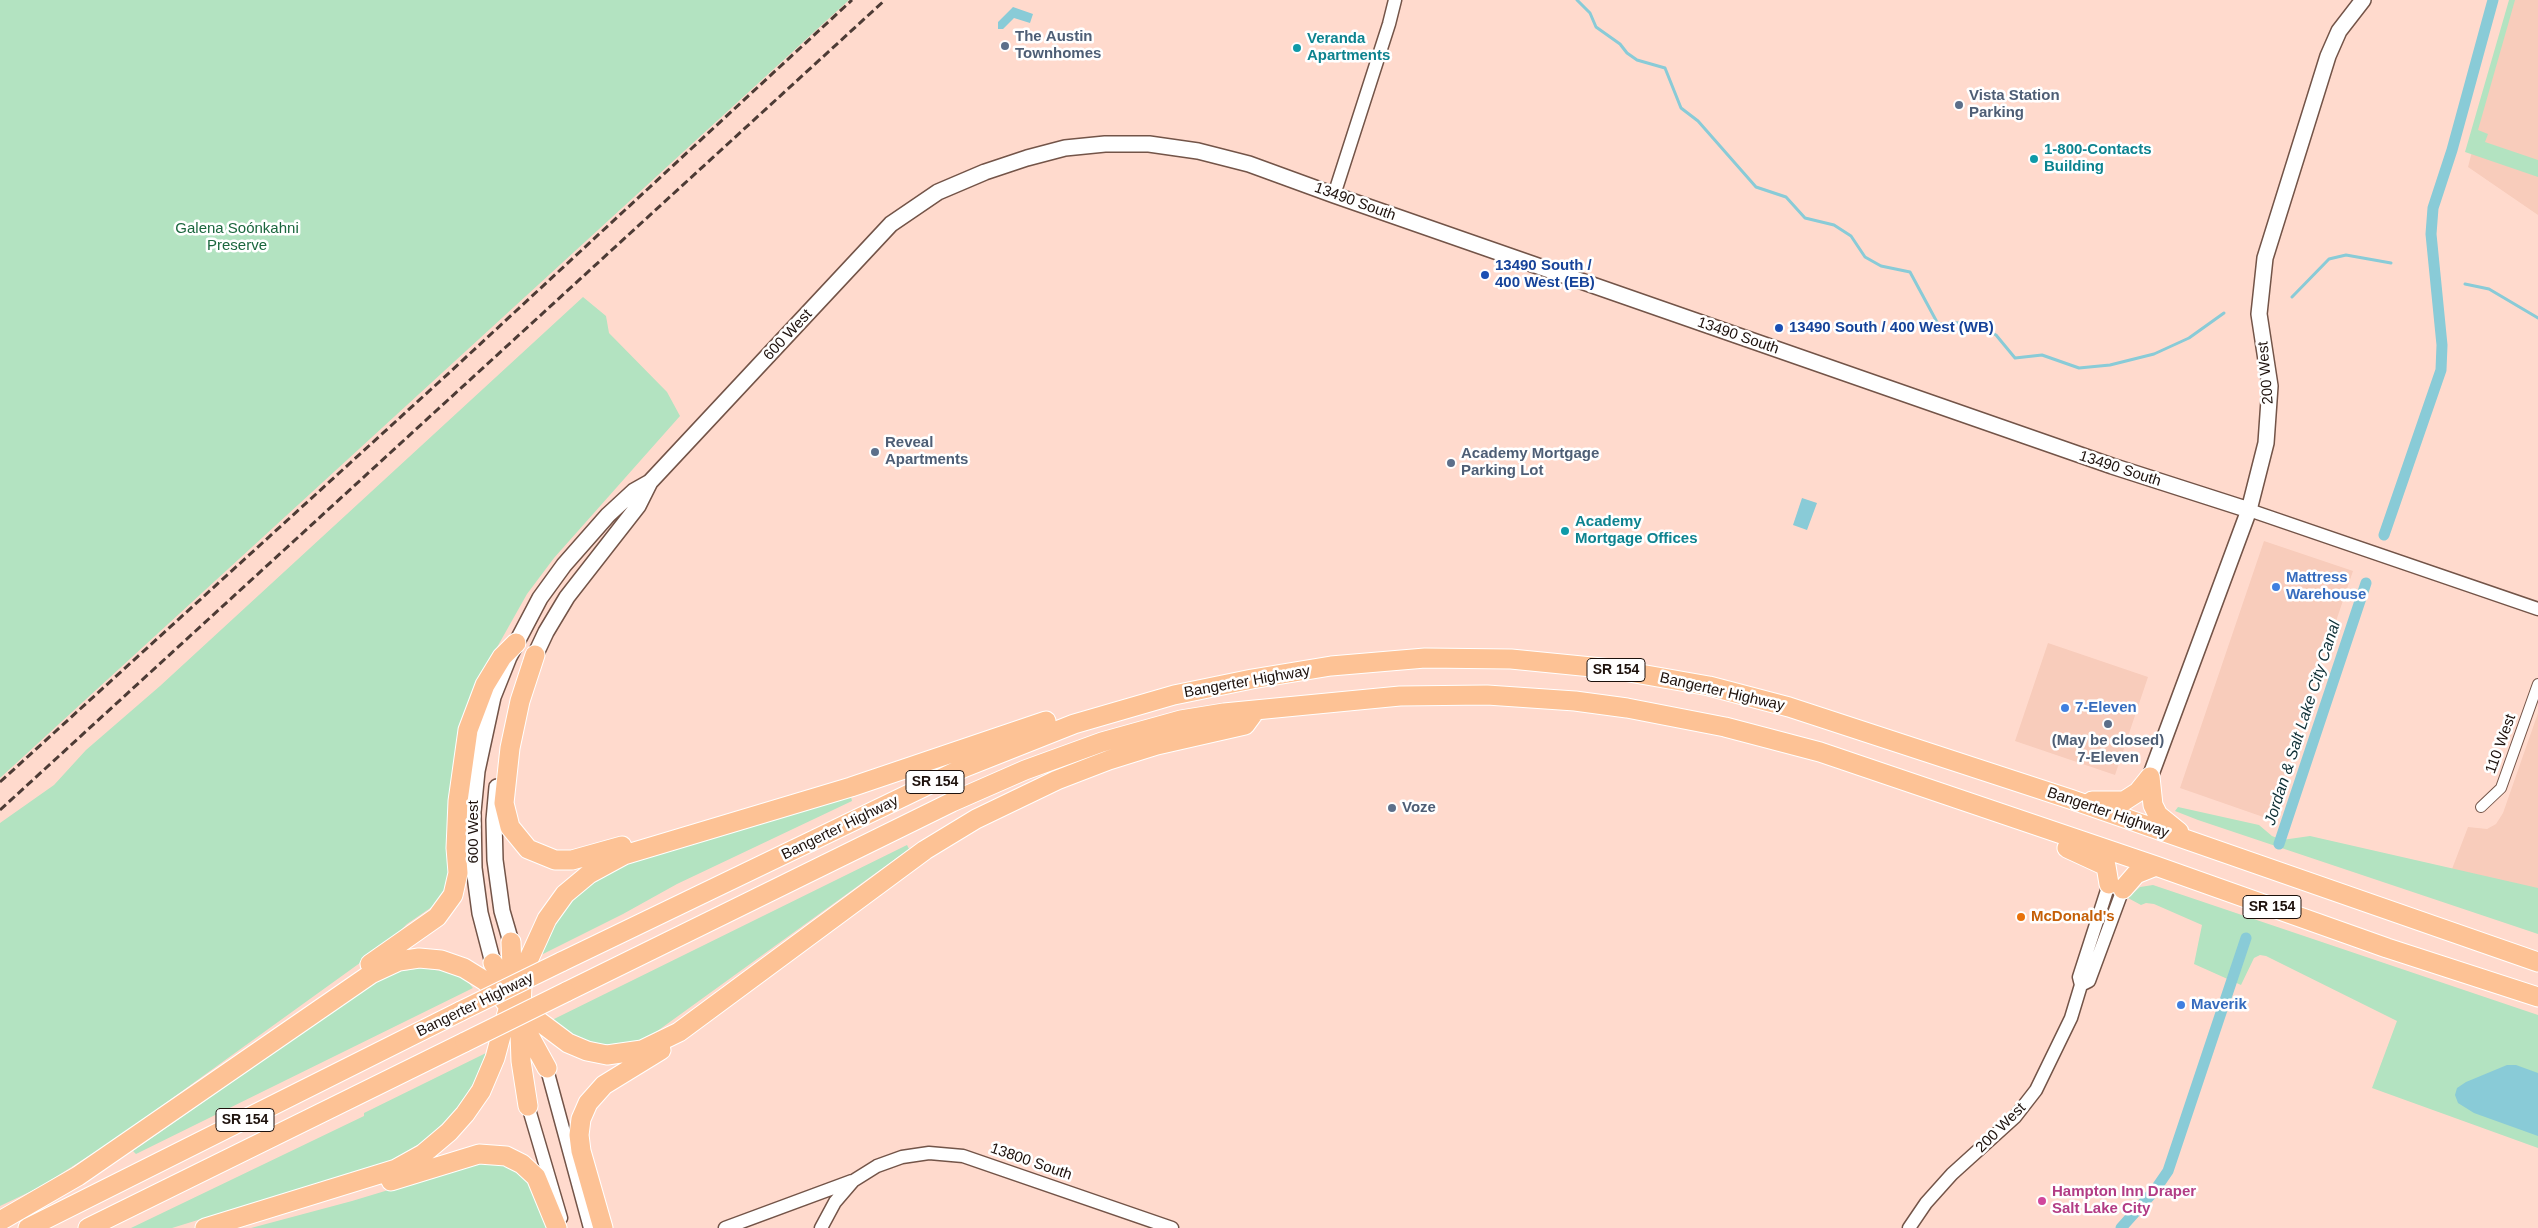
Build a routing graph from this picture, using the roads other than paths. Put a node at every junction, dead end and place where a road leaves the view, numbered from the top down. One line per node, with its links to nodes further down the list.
1 (1395, 0): 3 (street)
2 (2363, 0): 6 (main road, 200 West)
3 (1334, 195): 4 (main road, 13490 South); 6 (main road, 13490 South)
4 (933, 196): 5 (main road, 600 West)
5 (650, 482): 8 (main road, 600 West); 9 (main road, 600 West)
6 (2249, 510): 7 (street, 13490 South); 13 (main road, 200 West)
7 (2538, 609)
8 (516, 643): 24 (main road, 600 West); 30 (highway)
9 (535, 655): 17 (highway); 21 (main road, 600 West)
10 (1331, 666): 14 (highway, Bangerter Highway / SR 154); 17 (highway); 35 (highway, Bangerter Highway / SR 154, bridge)
11 (2538, 684): 15 (street, 110 West)
12 (1256, 710): 16 (highway, Bangerter Highway / SR 154); 28 (highway); 36 (highway, Bangerter Highway / SR 154, bridge)
13 (2150, 777): 14 (highway); 18 (highway)
14 (2070, 799): 18 (highway, Bangerter Highway / SR 154)
15 (2481, 807)
16 (2002, 813): 19 (highway, Bangerter Highway / SR 154); 20 (highway)
17 (699, 832): 26 (highway)
18 (2192, 842): 23 (highway, Bangerter Highway / SR 154)
19 (2156, 866): 20 (highway); 22 (highway, Bangerter Highway / SR 154)
20 (2116, 887): 44 (street, 200 West)
21 (510, 942): 26 (highway)
22 (2387, 948): 25 (highway, Bangerter Highway / SR 154); 27 (highway)
23 (2538, 962)
24 (493, 963): 26 (highway)
25 (2538, 997)
26 (515, 1005): 28 (highway); 29 (highway); 30 (highway); 31 (highway); 34 (highway)
27 (2538, 1008)
28 (679, 1032): 40 (highway)
29 (547, 1068): 39 (street)
30 (214, 1083): 33 (highway)
31 (528, 1106): 38 (street)
32 (854, 1180): 41 (street); 42 (street); 43 (street, 13800 South)
33 (0, 1221)
34 (212, 1226): 37 (highway)
35 (28, 1228)
36 (88, 1228)
37 (557, 1228)
38 (564, 1228)
39 (590, 1228)
40 (603, 1228)
41 (725, 1228)
42 (821, 1228)
43 (1172, 1228)
44 (1909, 1228)

